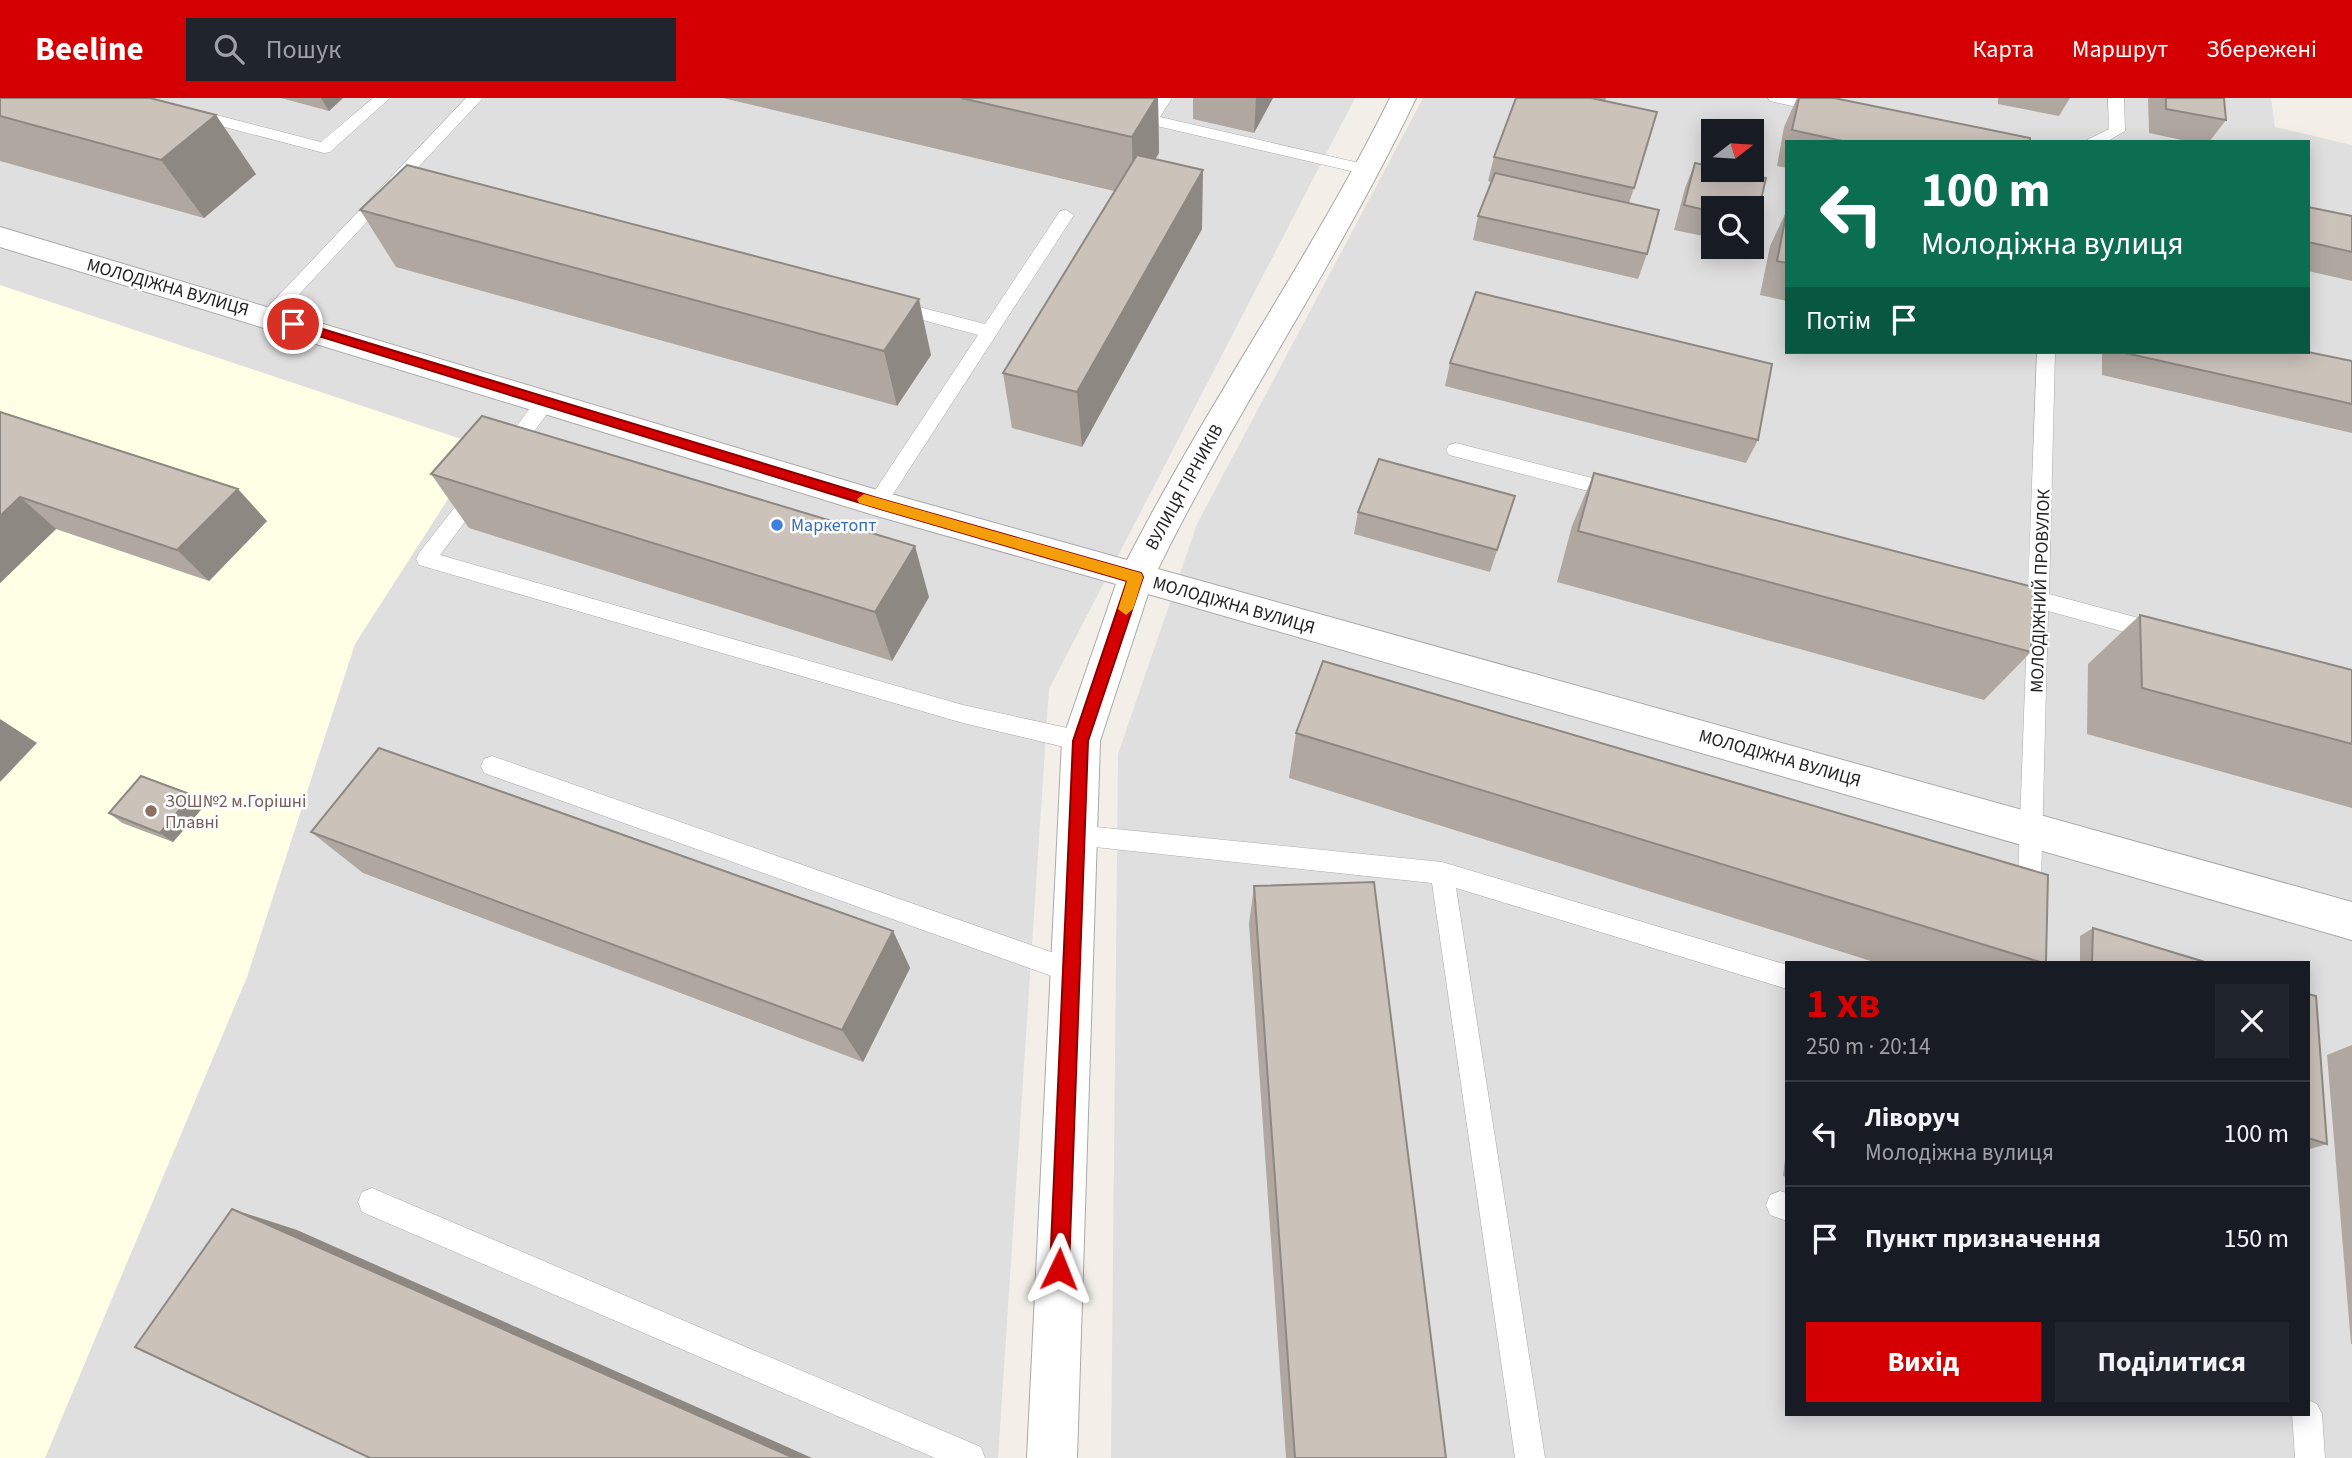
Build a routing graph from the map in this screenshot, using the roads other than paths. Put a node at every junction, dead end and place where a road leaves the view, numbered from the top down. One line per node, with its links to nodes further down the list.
1 (382, 98): 7 (lane)
2 (475, 98): 14 (lane)
3 (1164, 98): 10 (lane)
4 (1403, 98): 10 (street, ВУЛИЦЯ ГІРНИКІВ)
5 (1776, 98): 8 (lane)
6 (2116, 98): 9 (lane)
7 (181, 111)
8 (1844, 113)
9 (2096, 140)
10 (1368, 170): 21 (street, ВУЛИЦЯ ГІРНИКІВ)
11 (1066, 215): 15 (lane)
12 (0, 237): 14 (street, МОЛОДІЖНА ВУЛИЦЯ)
13 (870, 301): 15 (lane)
14 (268, 317): 17 (street, МОЛОДІЖНА ВУЛИЦЯ)
15 (990, 332): 20 (lane)
16 (2046, 354): 23 (lane, МОЛОДІЖНИЙ ПРОВУЛОК)
17 (546, 401): 20 (street, МОЛОДІЖНА ВУЛИЦЯ); 25 (lane)
18 (1456, 450): 19 (lane)
19 (1642, 498)
20 (877, 503): 21 (street, МОЛОДІЖНА ВУЛИЦЯ)
21 (1136, 577): 25 (street, ВУЛИЦЯ ГІРНИКІВ); 27 (street, МОЛОДІЖНА ВУЛИЦЯ)
22 (1986, 587): 23 (lane)
23 (2039, 600): 24 (lane); 27 (lane, МОЛОДІЖНИЙ ПРОВУЛОК)
24 (2183, 639)
25 (1080, 741): 28 (street, ВУЛИЦЯ ГІРНИКІВ)
26 (492, 766): 32 (lane)
27 (2033, 830): 30 (street, МОЛОДІЖНА ВУЛИЦЯ); 31 (lane, МОЛОДІЖНИЙ ПРОВУЛОК)
28 (1076, 835): 29 (lane); 32 (street, ВУЛИЦЯ ГІРНИКІВ)
29 (1442, 873): 33 (lane); 38 (lane)
30 (2352, 921)
31 (2027, 961)
32 (1071, 971): 37 (street, ВУЛИЦЯ ГІРНИКІВ)
33 (1785, 976)
34 (372, 1202): 36 (lane)
35 (2307, 1416): 39 (lane)
36 (970, 1458)
37 (1052, 1458)
38 (1530, 1458)
39 (2310, 1458)

